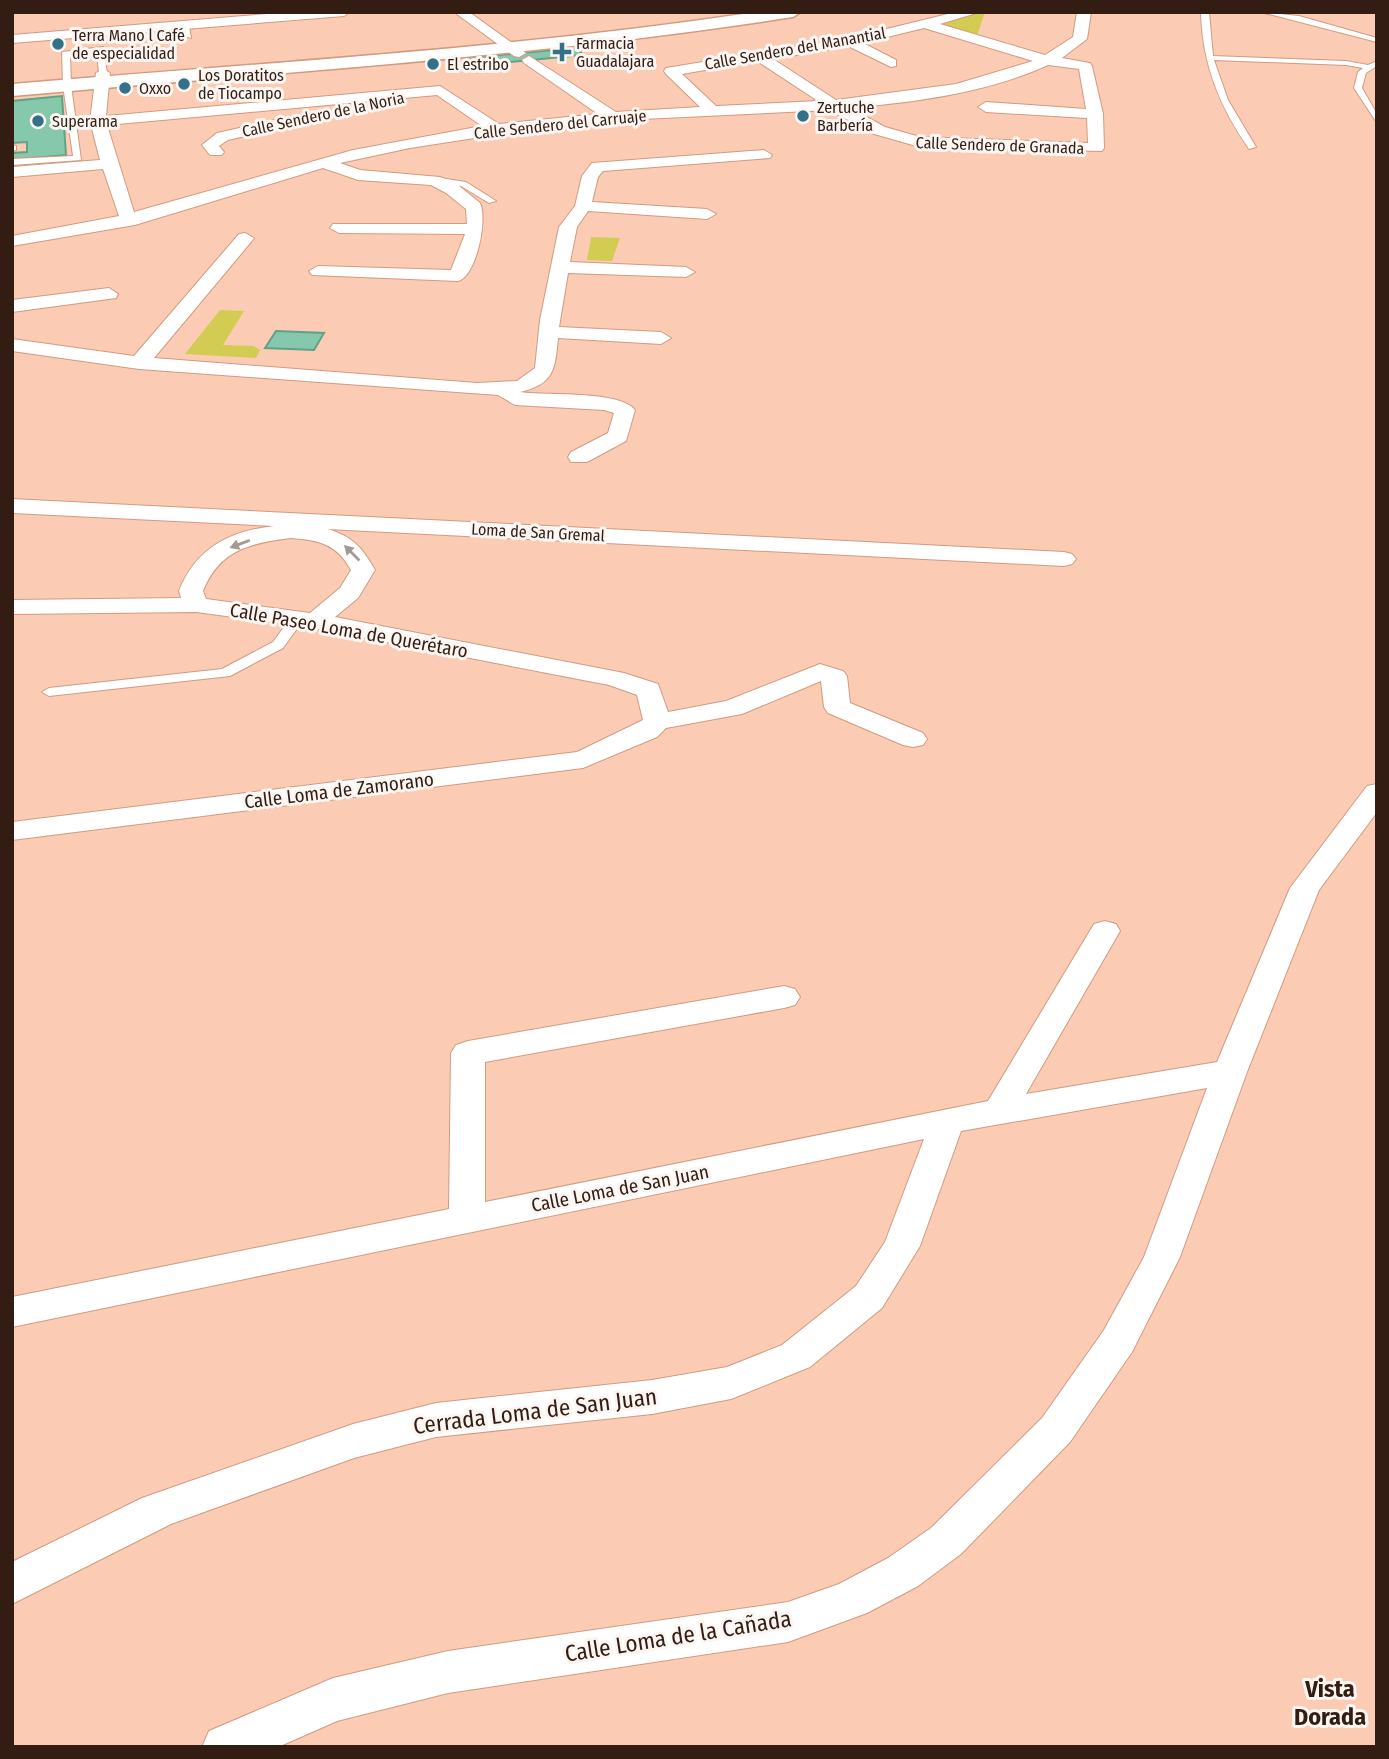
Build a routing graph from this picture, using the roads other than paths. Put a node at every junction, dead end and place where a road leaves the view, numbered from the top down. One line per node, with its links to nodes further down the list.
1 (346, 12): 10 (street); 12 (street)
2 (460, 12): 16 (street)
3 (741, 12): 16 (street)
4 (793, 12): 16 (street)
5 (974, 12): 11 (street, Calle Sendero del Manantial)
6 (985, 12): 13 (street)
7 (1084, 12): 19 (street, Calle Sendero del Carruaje)
8 (1206, 12): 18 (lane)
9 (1264, 12): 14 (lane)
10 (359, 22)
11 (925, 24): 13 (street); 15 (street, Calle Sendero del Manantial)
12 (12, 39)
13 (976, 39): 19 (street)
14 (1377, 40)
15 (850, 42): 17 (street, Calle Sendero del Manantial); 20 (street)
16 (514, 50): 22 (street); 32 (street)
17 (759, 56): 27 (street); 29 (street, Calle Sendero del Manantial)
18 (1211, 58): 21 (lane); 37 (lane)
19 (1050, 61): 27 (street, Calle Sendero del Carruaje); 31 (street, Calle Sendero de Granada)
20 (891, 63)
21 (1373, 65): 34 (lane)
22 (103, 78): 24 (street); 24 (lane); 33 (street)
23 (12, 80): 24 (street)
24 (67, 81): 25 (street); 41 (lane)
25 (12, 90)
26 (423, 92): 30 (street); 35 (street); 36 (street, Calle Sendero de la Noria)
27 (835, 105): 29 (street, Calle Sendero del Carruaje); 31 (street, Calle Sendero de Granada)
28 (986, 107): 31 (street)
29 (712, 110): 32 (street, Calle Sendero del Carruaje)
30 (219, 112): 33 (street); 36 (street, Calle Sendero de la Noria)
31 (1095, 114)
32 (612, 116): 35 (street, Calle Sendero del Carruaje)
33 (98, 121): 43 (street)
34 (1377, 121)
35 (497, 130): 39 (street, Calle Sendero del Carruaje)
36 (223, 136): 38 (street, Calle Sendero de la Noria)
37 (1252, 147)
38 (216, 152)
39 (353, 155): 42 (street, Calle Sendero del Carruaje); 45 (street)
40 (764, 155): 48 (street)
41 (12, 162)
42 (325, 163): 45 (street); 50 (street, Calle Sendero del Carruaje)
43 (109, 164): 44 (street); 50 (street)
44 (12, 172)
45 (386, 175): 46 (street)
46 (434, 180): 47 (lane); 52 (street)
47 (492, 201)
48 (583, 206): 49 (street); 55 (street)
49 (707, 214)
50 (129, 221): 54 (street, Calle Sendero del Carruaje)
51 (339, 228): 52 (street)
52 (476, 229): 56 (street)
53 (245, 238): 63 (street)
54 (12, 241)
55 (560, 267): 57 (street); 60 (street)
56 (318, 271)
57 (686, 272)
58 (109, 294): 59 (street)
59 (12, 306)
60 (549, 332): 61 (street); 64 (street)
61 (662, 338)
62 (12, 345): 63 (street)
63 (139, 363): 64 (street)
64 (503, 389): 65 (street)
65 (579, 457)
66 (12, 506): 67 (street, Loma de San Gremal)
67 (309, 525): 68 (street, Loma de San Gremal); 69 (street, one-way to 69); 71 (street, one-way to 67)
68 (1064, 559)
69 (196, 605): 70 (street, Calle Paseo Loma de Querétaro); 71 (street, Calle Paseo Loma de Querétaro)
70 (12, 607)
71 (306, 620): 72 (lane); 73 (street, Calle Paseo Loma de Querétaro)
72 (49, 692)
73 (657, 722): 74 (street); 76 (street, Calle Loma de Zamorano)
74 (913, 739)
75 (1377, 792): 79 (street, Calle Loma de la Cañada)
76 (12, 831)
77 (1105, 931): 80 (street)
78 (784, 997): 82 (street)
79 (1230, 1072): 80 (street, Calle Loma de San Juan); 85 (street, Calle Loma de la Cañada)
80 (999, 1111): 81 (street, Calle Loma de San Juan)
81 (947, 1122): 82 (street, Calle Loma de San Juan); 84 (street, Cerrada Loma de San Juan)
82 (467, 1219): 83 (street, Calle Loma de San Juan)
83 (12, 1312)
84 (12, 1584)
85 (225, 1747)

